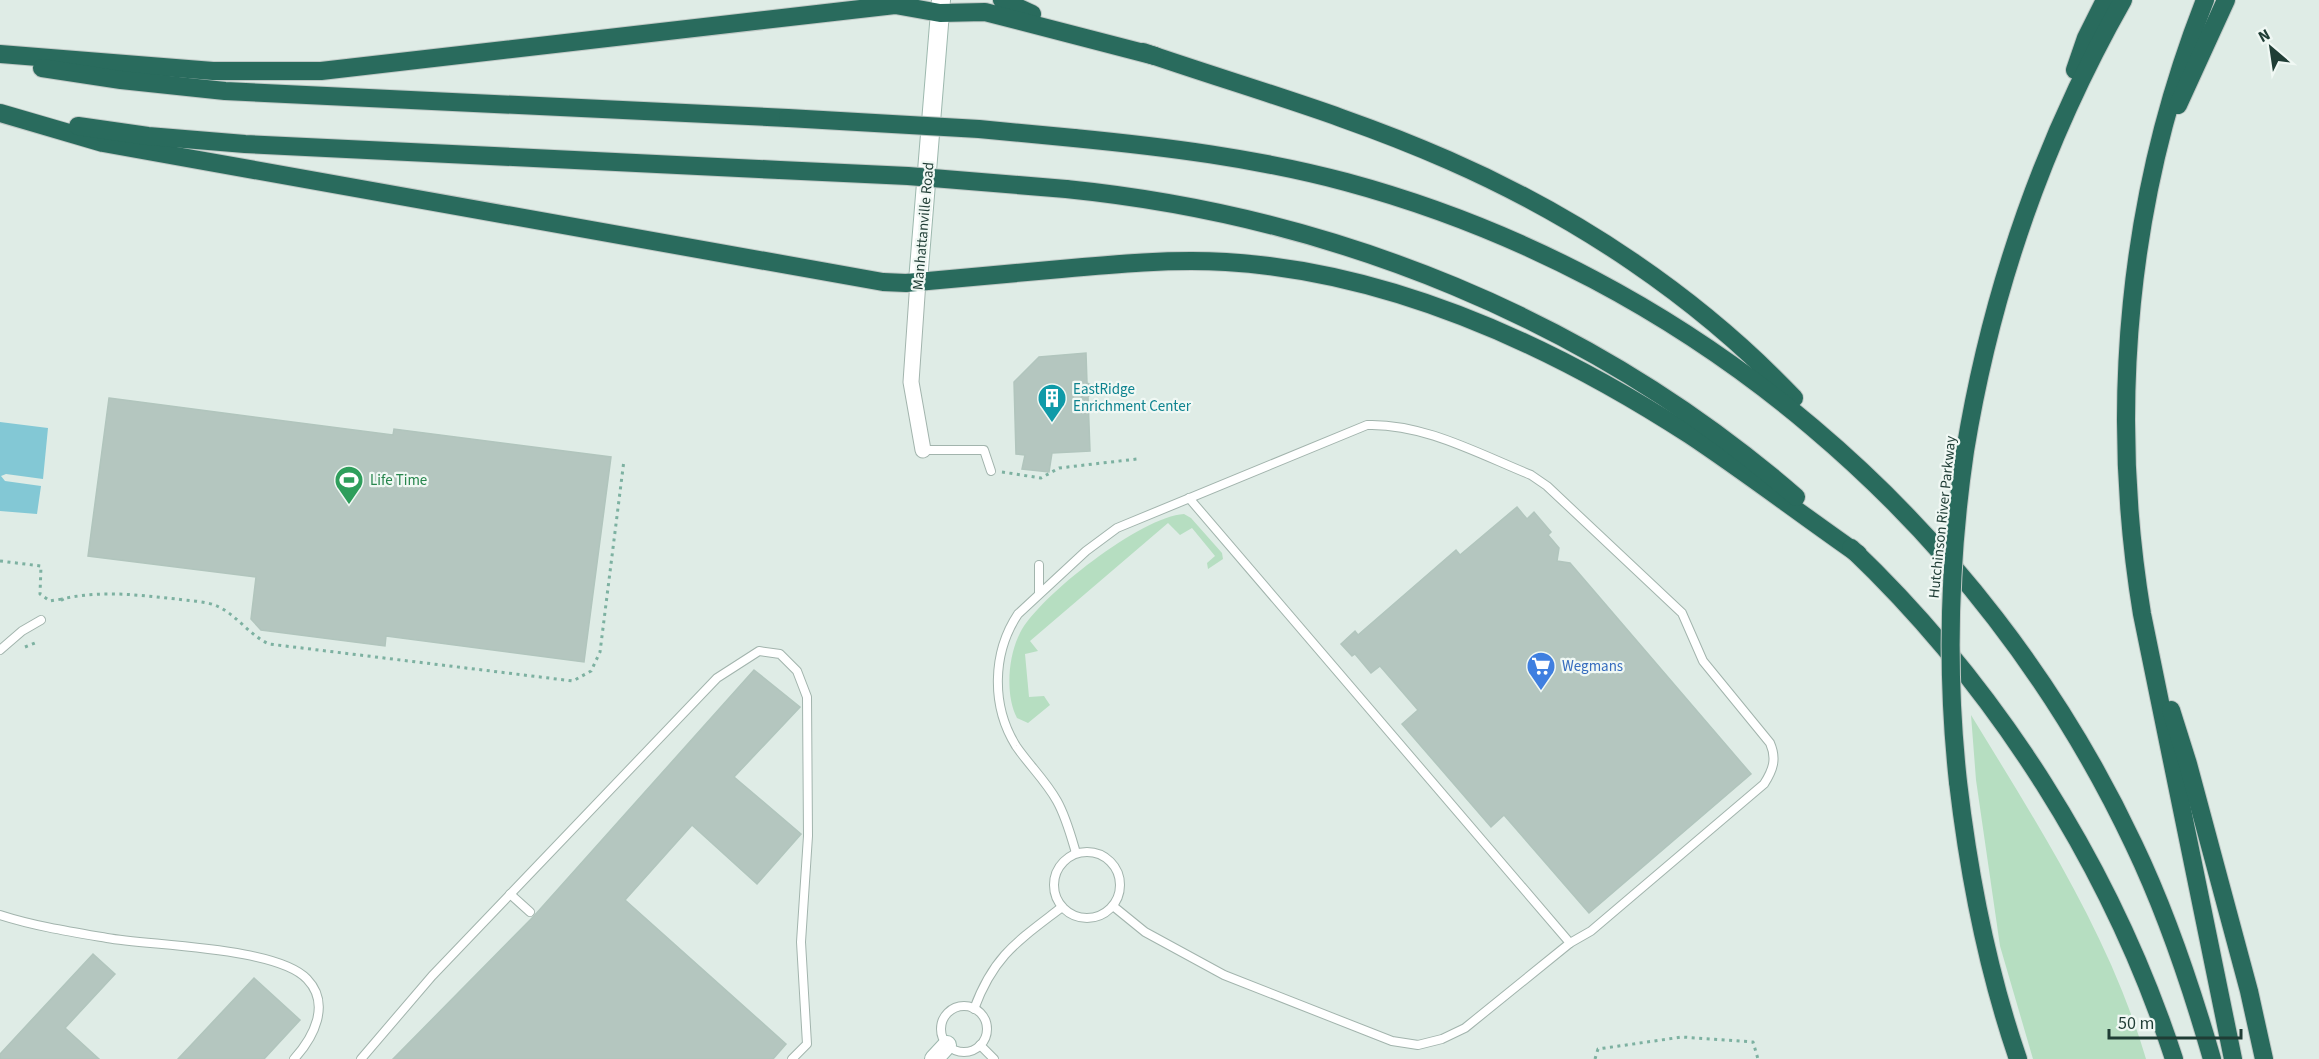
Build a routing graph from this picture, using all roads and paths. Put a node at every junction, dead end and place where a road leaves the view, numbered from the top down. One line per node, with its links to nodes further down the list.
1 (1002, 0): 8 (highway)
2 (2105, 0): 11 (highway)
3 (2123, 0): 11 (highway, Hutchinson River Parkway)
4 (2205, 0): 12 (highway)
5 (2226, 0): 12 (highway)
6 (941, 6): 7 (highway); 8 (highway); 13 (street, Manhattanville Road)
7 (0, 54)
8 (1155, 56): 18 (highway)
9 (0, 59): 18 (highway, bridge)
10 (0, 112): 13 (highway); 20 (highway, bridge)
11 (2055, 136): 44 (highway, Hutchinson River Parkway, bridge)
12 (2160, 141): 25 (highway)
13 (918, 281): 14 (street, Manhattanville Road); 20 (highway)
14 (923, 450): 17 (lane)
15 (1137, 459): 17 (path)
16 (624, 460): 21 (path)
17 (991, 471)
18 (1872, 479): 46 (highway)
19 (1189, 498): 23 (lane); 33 (lane); 33 (lane)
20 (1858, 554): 45 (highway)
21 (0, 561)
22 (1039, 565): 23 (lane)
23 (1039, 593): 27 (lane)
24 (41, 620): 26 (lane)
25 (2148, 645): 47 (highway); 48 (highway)
26 (0, 650)
27 (1076, 854): 29 (lane); 30 (lane)
28 (510, 894): 31 (lane); 38 (lane); 39 (lane)
29 (1113, 906): 30 (lane); 33 (lane)
30 (1062, 907): 34 (lane)
31 (531, 912)
32 (0, 915): 37 (lane)
33 (1570, 943)
34 (974, 1009): 35 (lane); 36 (lane)
35 (947, 1045): 36 (lane); 40 (street)
36 (980, 1045): 41 (lane)
37 (294, 1059)
38 (361, 1059)
39 (792, 1059)
40 (934, 1059)
41 (994, 1059)
42 (1595, 1059): 43 (path)
43 (1758, 1059)
44 (2018, 1059)
45 (2174, 1059)
46 (2212, 1059)
47 (2233, 1059)
48 (2264, 1059)

